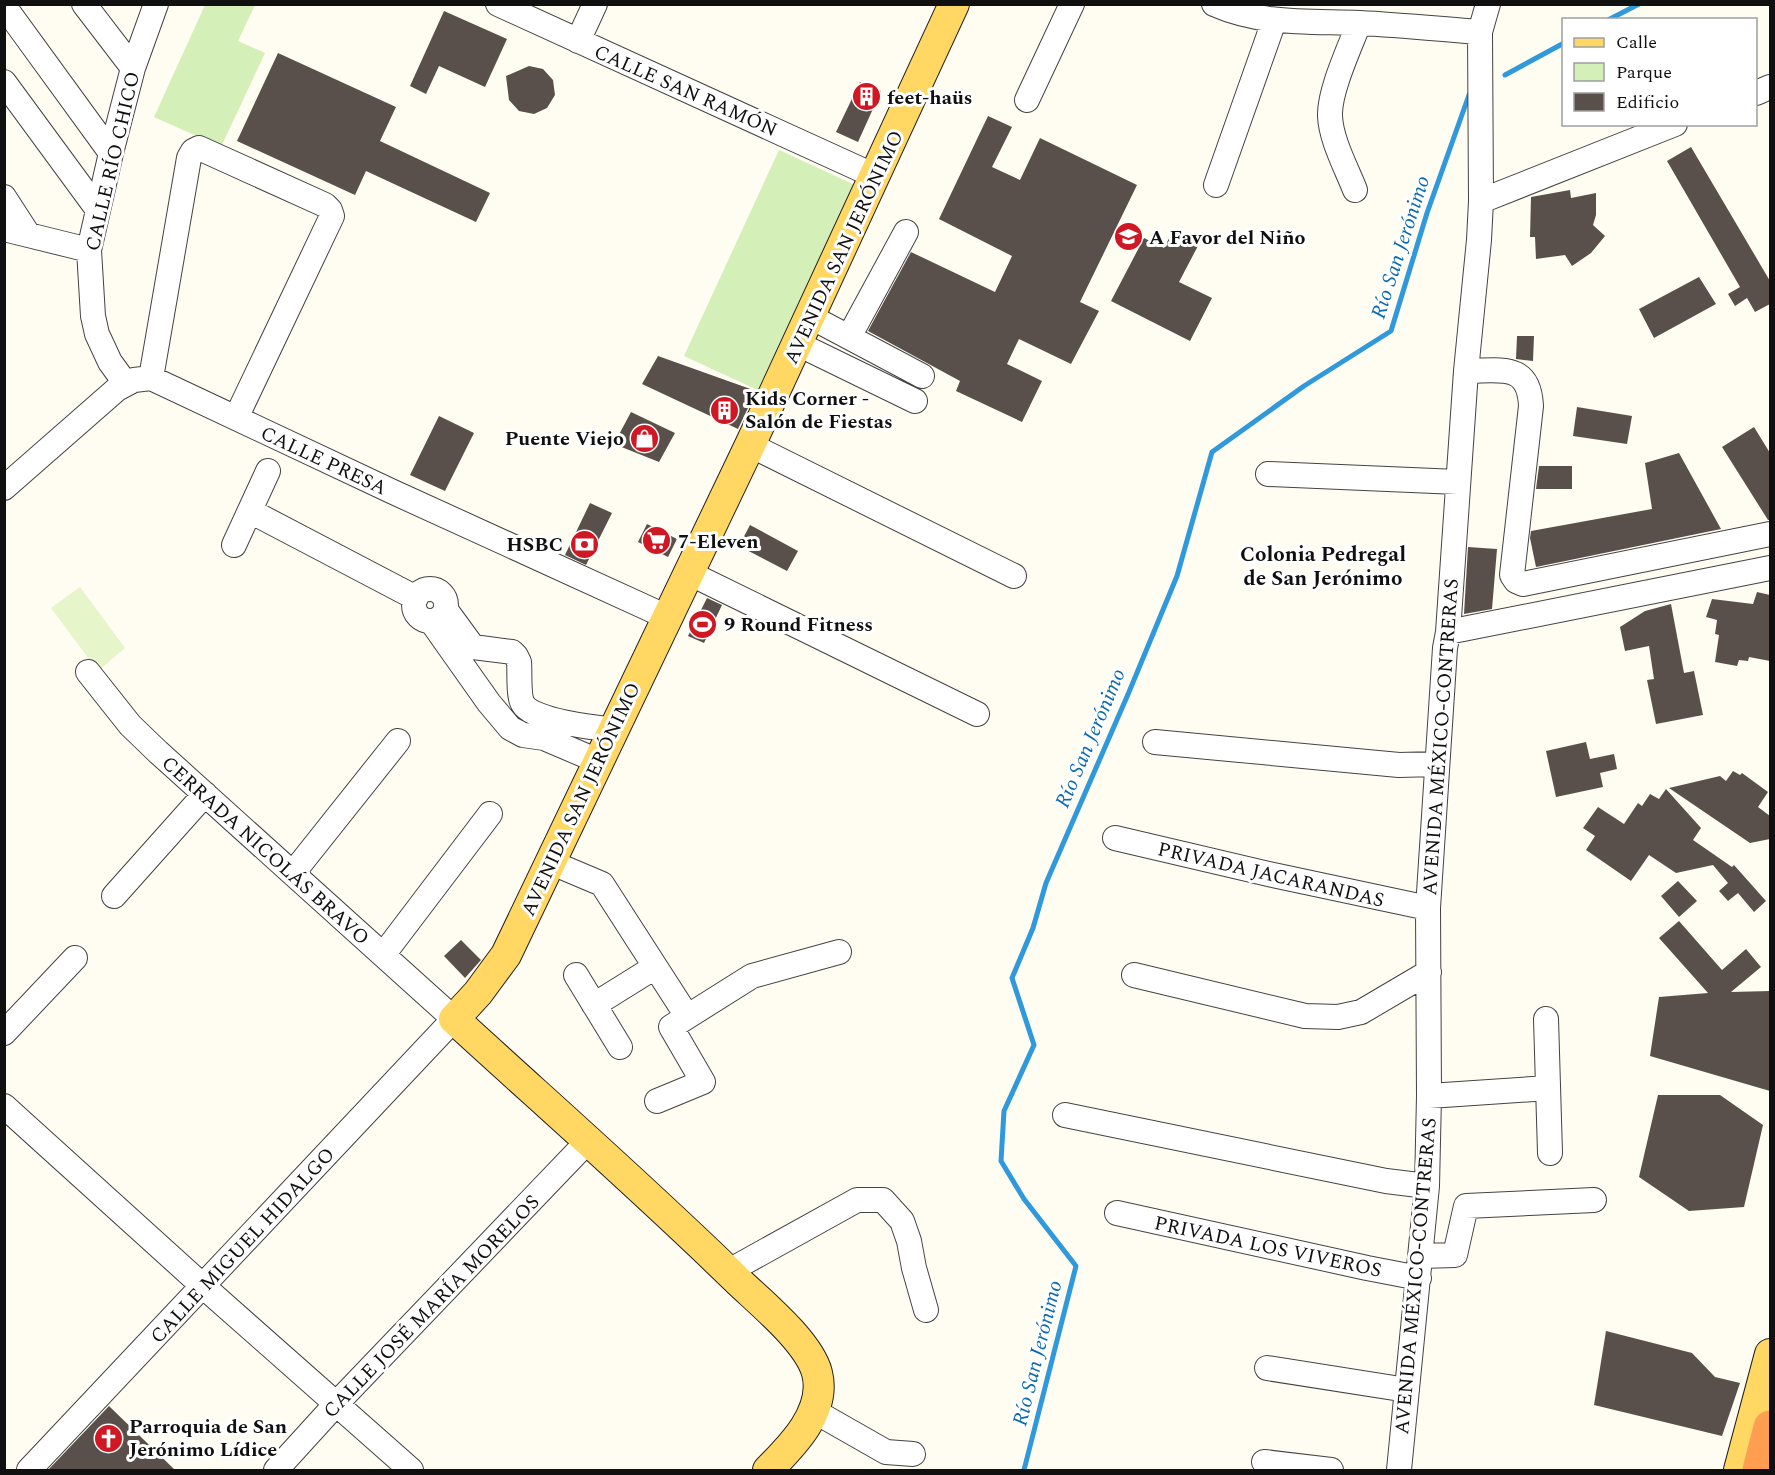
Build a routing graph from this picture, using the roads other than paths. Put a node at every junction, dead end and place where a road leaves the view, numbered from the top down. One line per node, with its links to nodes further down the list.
1 (84, 4): 15 (street)
2 (498, 4): 14 (street, CALLE SAN RAMÓN)
3 (595, 4): 14 (street)
4 (954, 4): 20 (main road, AVENIDA SAN JERÓNIMO)
5 (1072, 4): 17 (street)
6 (1214, 4): 10 (street)
7 (1488, 4): 13 (street, AVENIDA MÉXICO-CONTRERAS)
8 (155, 5): 15 (street, CALLE RÍO CHICO)
9 (4, 6): 19 (street)
10 (1238, 9): 11 (street)
11 (1274, 21): 12 (street); 21 (street)
12 (1359, 23): 13 (street); 22 (street)
13 (1480, 32): 24 (street, AVENIDA MÉXICO-CONTRERAS)
14 (578, 41): 20 (street, CALLE SAN RAMÓN)
15 (133, 68): 19 (street, CALLE RÍO CHICO)
16 (4, 81): 25 (street)
17 (1027, 100)
18 (1670, 126): 24 (street)
19 (111, 153): 25 (street, CALLE RÍO CHICO)
20 (875, 176): 30 (main road, AVENIDA SAN JERÓNIMO)
21 (1216, 185)
22 (1355, 190)
23 (4, 198): 28 (street)
24 (1481, 201): 33 (street, AVENIDA MÉXICO-CONTRERAS)
25 (98, 210): 29 (street, CALLE RÍO CHICO)
26 (4, 229): 28 (street)
27 (906, 231): 31 (street)
28 (28, 234): 29 (street)
29 (89, 250): 36 (street, CALLE RÍO CHICO)
30 (811, 317): 31 (street); 32 (main road, AVENIDA SAN JERÓNIMO)
31 (849, 338): 34 (street)
32 (798, 344): 37 (street); 39 (main road, AVENIDA SAN JERÓNIMO)
33 (1466, 371): 42 (street, AVENIDA MÉXICO-CONTRERAS); 45 (street)
34 (921, 376)
35 (151, 378): 36 (street); 38 (street, CALLE PRESA); 38 (street)
36 (126, 384): 43 (street)
37 (915, 401)
38 (236, 418): 51 (street, CALLE PRESA)
39 (750, 445): 48 (main road, AVENIDA SAN JERÓNIMO); 49 (street)
40 (268, 471): 44 (street)
41 (1268, 474): 42 (street)
42 (1458, 482): 52 (street, AVENIDA MÉXICO-CONTRERAS)
43 (4, 488)
44 (250, 510): 46 (street); 50 (street)
45 (1770, 534)
46 (234, 545)
47 (1770, 568): 52 (street)
48 (689, 573): 51 (main road, AVENIDA SAN JERÓNIMO); 54 (street)
49 (1014, 576)
50 (438, 616): 55 (street); 58 (street)
51 (667, 617): 55 (main road, AVENIDA SAN JERÓNIMO)
52 (1448, 632): 59 (street, AVENIDA MÉXICO-CONTRERAS)
53 (88, 672): 60 (street, CERRADA NICOLÁS BRAVO)
54 (977, 714)
55 (614, 729): 58 (main road, AVENIDA SAN JERÓNIMO)
56 (398, 741): 64 (street)
57 (1155, 742): 59 (street)
58 (598, 761): 63 (main road, AVENIDA SAN JERÓNIMO)
59 (1436, 764): 66 (street, AVENIDA MÉXICO-CONTRERAS)
60 (205, 794): 64 (street, CERRADA NICOLÁS BRAVO); 65 (street)
61 (490, 814): 68 (street)
62 (1115, 838): 66 (street, PRIVADA JACARANDAS)
63 (550, 862): 70 (street); 76 (main road, AVENIDA SAN JERÓNIMO)
64 (293, 873): 68 (street, CERRADA NICOLÁS BRAVO)
65 (114, 896)
66 (1428, 908): 71 (street, AVENIDA MÉXICO-CONTRERAS)
67 (839, 952): 75 (street)
68 (383, 955): 76 (street, CERRADA NICOLÁS BRAVO)
69 (75, 958): 78 (street)
70 (656, 967): 74 (street); 75 (street)
71 (1429, 972): 73 (street); 81 (street, AVENIDA MÉXICO-CONTRERAS)
72 (576, 975): 74 (street)
73 (1134, 975)
74 (594, 1005): 79 (street)
75 (687, 1016): 82 (street)
76 (454, 1019): 85 (main road); 92 (street, CALLE MIGUEL HIDALGO)
77 (1546, 1019): 80 (street)
78 (4, 1033)
79 (620, 1047)
80 (1548, 1088): 81 (street); 86 (street)
81 (1429, 1096): 87 (street, AVENIDA MÉXICO-CONTRERAS)
82 (657, 1101)
83 (4, 1106): 92 (street)
84 (1065, 1115): 87 (street)
85 (587, 1142): 91 (main road); 97 (street, CALLE JOSÉ MARÍA MORELOS)
86 (1550, 1153)
87 (1427, 1186): 90 (street, AVENIDA MÉXICO-CONTRERAS)
88 (1594, 1200): 90 (street, PRIVADA LOS VIVEROS)
89 (1117, 1213): 90 (street, PRIVADA LOS VIVEROS)
90 (1420, 1267): 96 (street, AVENIDA MÉXICO-CONTRERAS)
91 (729, 1271): 93 (street); 98 (main road)
92 (204, 1287): 97 (street); 102 (street, CALLE MIGUEL HIDALGO)
93 (926, 1310)
94 (1770, 1354): 108 (main road)
95 (1267, 1368): 96 (street)
96 (1407, 1390): 107 (street, AVENIDA MÉXICO-CONTRERAS)
97 (336, 1404): 103 (street, CALLE JOSÉ MARÍA MORELOS); 104 (street)
98 (814, 1411): 100 (street); 105 (main road)
99 (1770, 1427): 109 (highway)
100 (913, 1454)
101 (1264, 1462): 106 (street)
102 (29, 1470)
103 (276, 1470)
104 (411, 1470)
105 (768, 1470)
106 (1331, 1470)
107 (1400, 1470)
108 (1739, 1470)
109 (1759, 1470)

